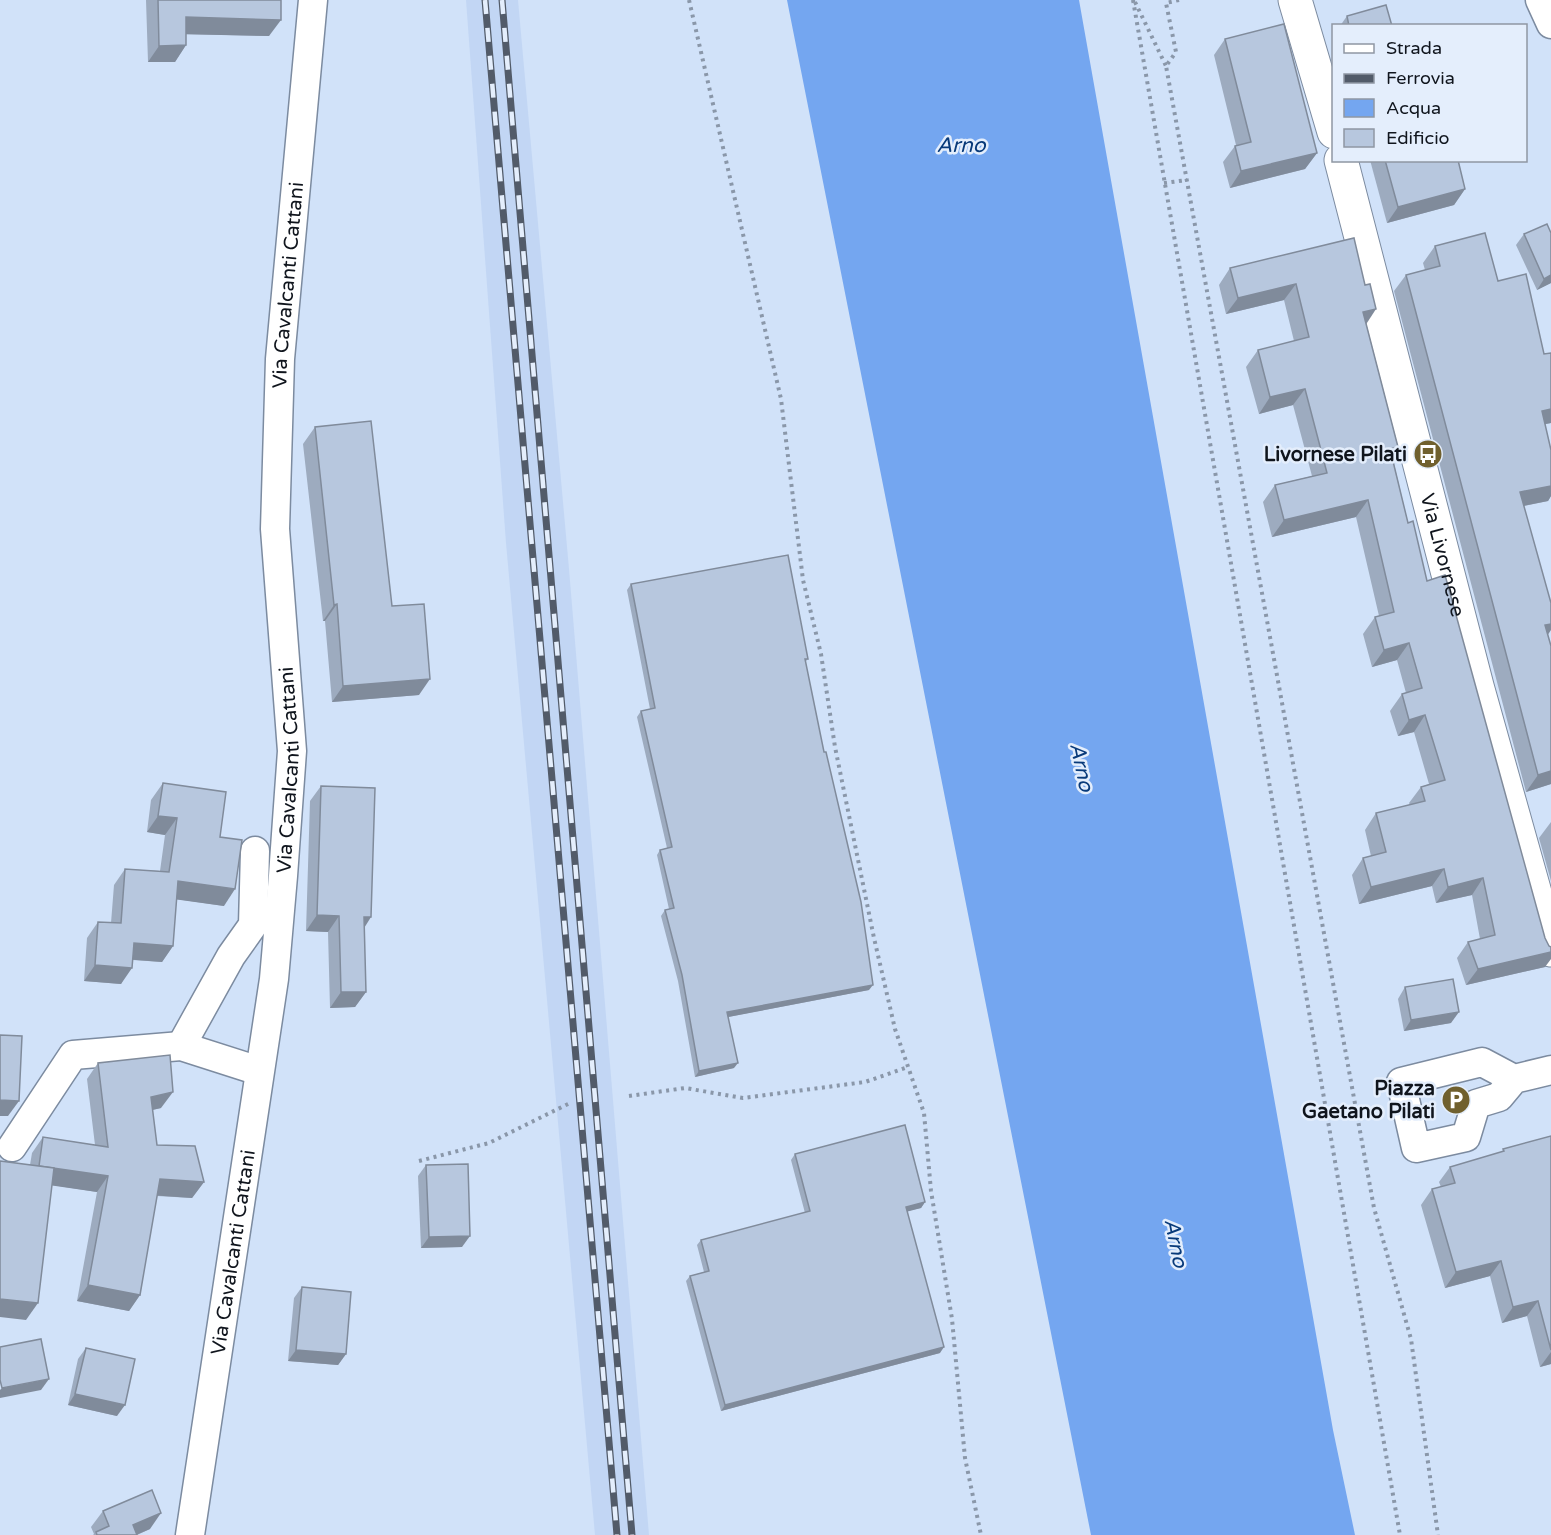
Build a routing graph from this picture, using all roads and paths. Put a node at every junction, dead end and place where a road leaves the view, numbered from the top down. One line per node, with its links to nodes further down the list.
1 (313, 0): 19 (street, Via Cavalcanti Cattani)
2 (689, 0): 17 (path)
3 (1134, 0): 9 (path); 13 (path)
4 (1179, 0): 7 (path)
5 (1295, 0): 10 (main road)
6 (1540, 0): 8 (street)
7 (1165, 2): 9 (path)
8 (1551, 24)
9 (1166, 66): 12 (path)
10 (1332, 125)
11 (1342, 162): 15 (main road, Via Livornese)
12 (1187, 180): 13 (path); 28 (path)
13 (1164, 183): 27 (path)
14 (255, 851): 16 (street)
15 (1551, 950)
16 (181, 1046): 19 (street); 23 (street)
17 (908, 1066): 21 (path); 26 (path)
18 (1551, 1070): 20 (street)
19 (259, 1071): 25 (street, Via Cavalcanti Cattani)
20 (1514, 1079)
21 (629, 1096)
22 (570, 1103): 24 (path)
23 (12, 1147)
24 (419, 1161)
25 (190, 1535)
26 (981, 1535)
27 (1400, 1535)
28 (1438, 1535)

